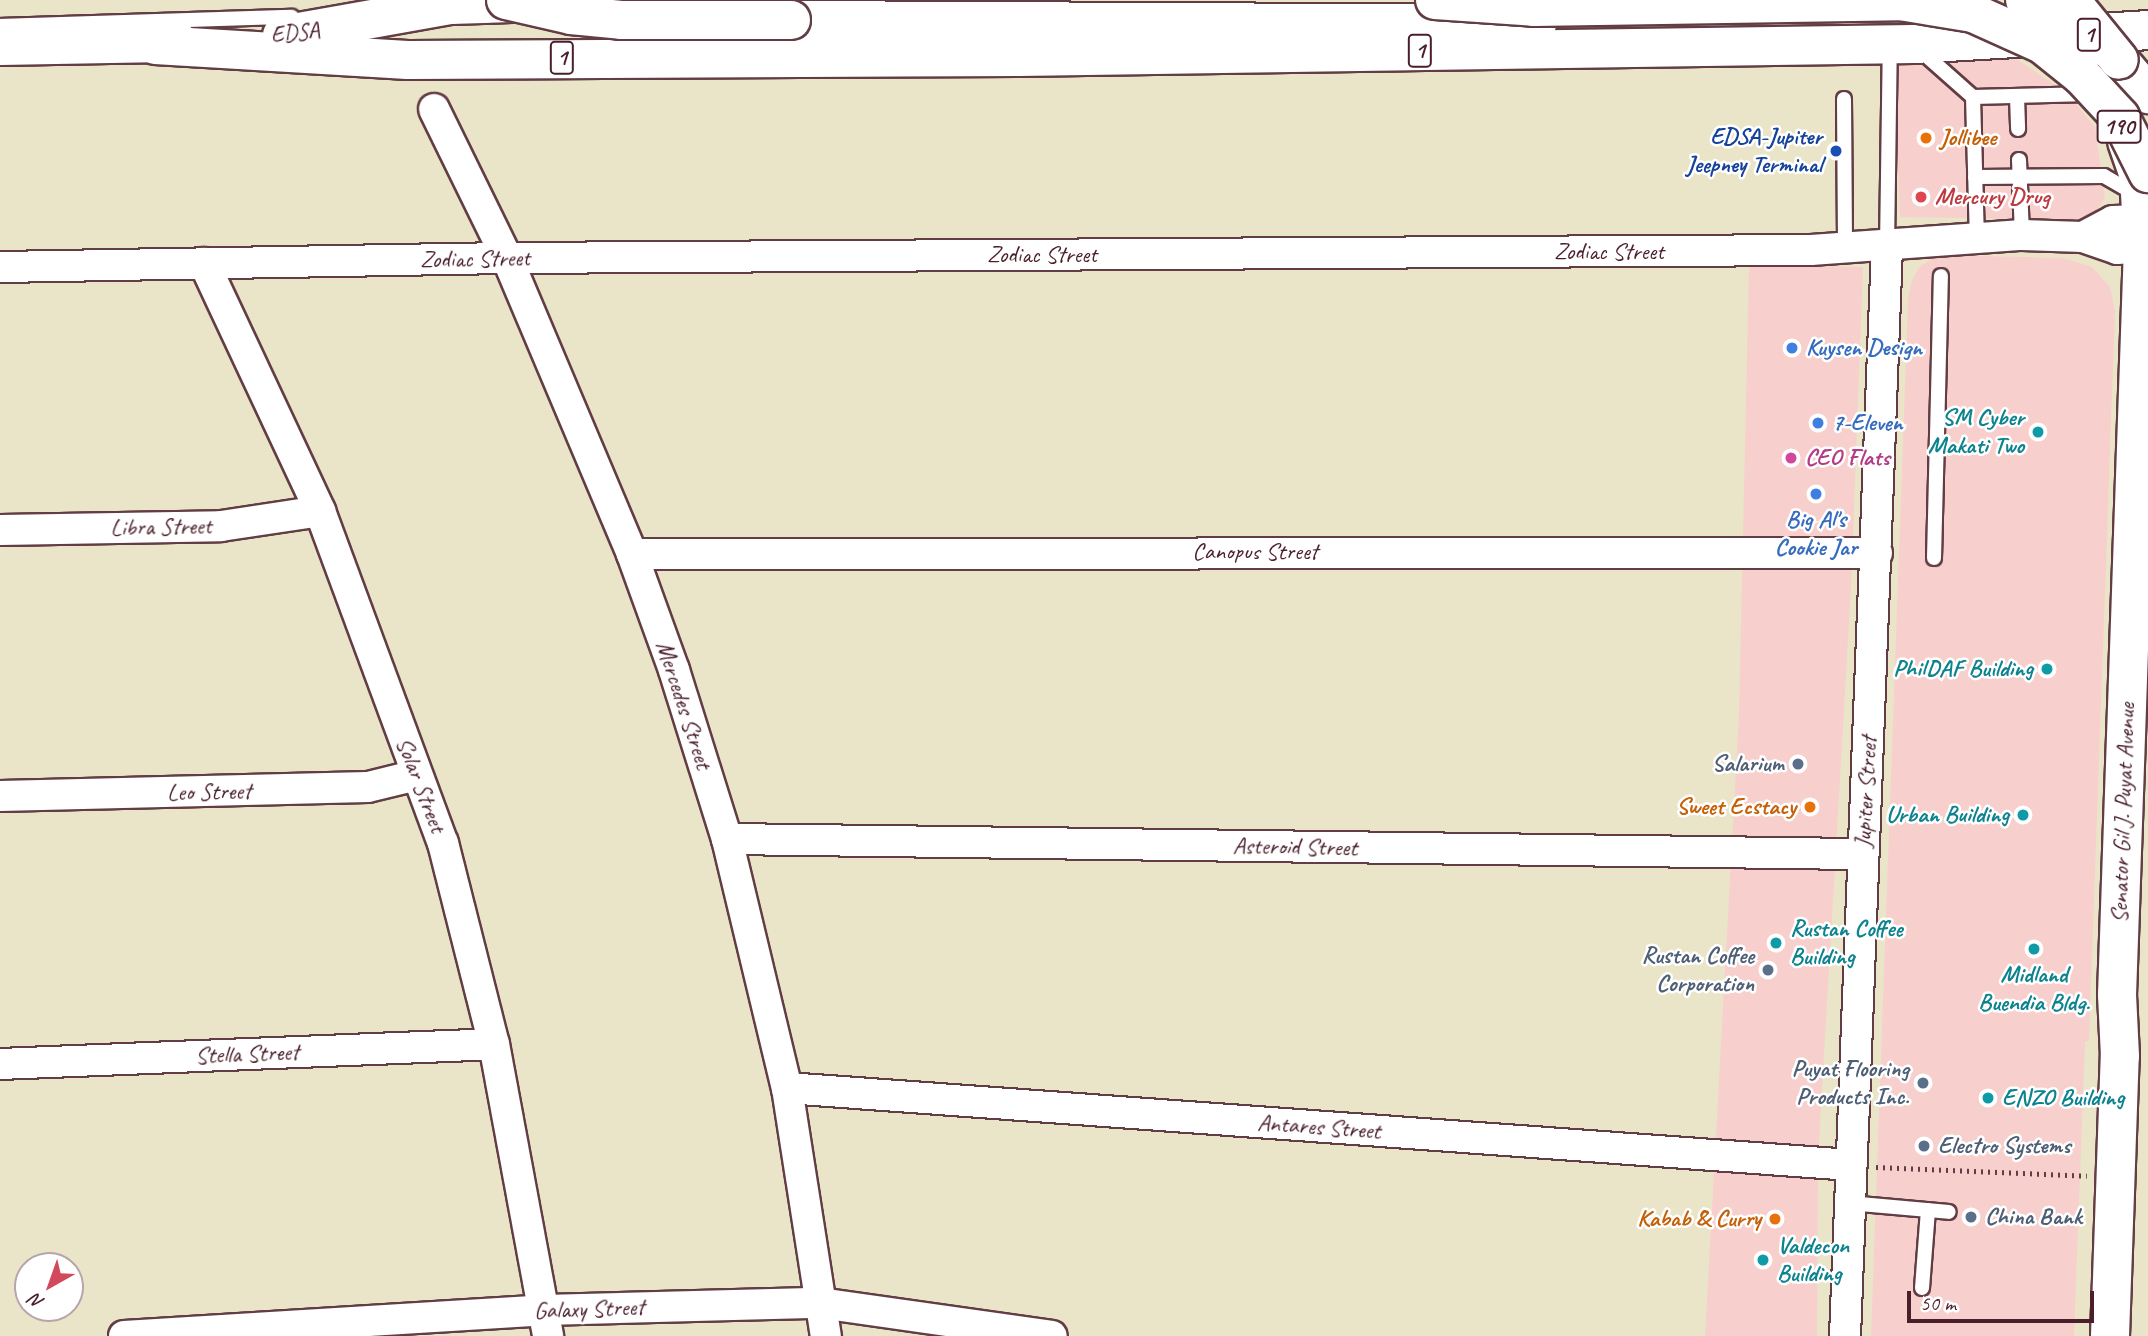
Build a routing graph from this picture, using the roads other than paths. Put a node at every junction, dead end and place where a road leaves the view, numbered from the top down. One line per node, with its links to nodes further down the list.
1 (506, 0): 7 (main road, bridge)
2 (588, 0): 12 (main road, EDSA / 1)
3 (1435, 0): 25 (main road, bridge)
4 (2025, 0): 14 (main road, bridge)
5 (2070, 0): 14 (main road, bridge)
6 (369, 3): 8 (lane)
7 (2148, 14)
8 (0, 26)
9 (2148, 30): 10 (main road, 1)
10 (2031, 39): 11 (main road, 1); 15 (main road, Senator Gil J. Puyat Avenue / 190)
11 (1902, 44): 12 (main road, 1); 17 (lane); 28 (lane)
12 (155, 45): 13 (main road, EDSA / 1)
13 (0, 46)
14 (2119, 60): 16 (main road)
15 (2096, 94): 18 (lane); 25 (main road, Senator Gil J. Puyat Avenue / 190)
16 (2148, 94)
17 (1973, 97): 18 (lane); 23 (lane)
18 (2017, 97): 21 (lane)
19 (1844, 99): 29 (lane)
20 (434, 109): 30 (street, Mercedes Street)
21 (2018, 129)
22 (2019, 160): 24 (lane)
23 (1975, 177): 24 (lane); 27 (lane)
24 (2019, 177): 25 (lane); 26 (lane)
25 (2144, 210): 26 (street, Zodiac Street); 34 (main road, Senator Gil J. Puyat Avenue / 190)
26 (2022, 236): 27 (street, Zodiac Street)
27 (1977, 239): 28 (street, Zodiac Street)
28 (1887, 248): 29 (street, Zodiac Street); 38 (street, Jupiter Street)
29 (1845, 250): 30 (street, Zodiac Street)
30 (507, 258): 31 (street, Zodiac Street); 39 (street, Mercedes Street)
31 (204, 263): 32 (street, Zodiac Street); 35 (street, Solar Street)
32 (0, 267)
33 (1941, 276): 40 (lane)
34 (2144, 301): 46 (main road, Senator Gil J. Puyat Avenue / 190)
35 (320, 511): 36 (street, Libra Street); 41 (street, Solar Street)
36 (0, 530)
37 (2148, 537): 46 (main road)
38 (1877, 553): 39 (street, Canopus Street); 44 (street, Jupiter Street)
39 (632, 554): 43 (street, Mercedes Street)
40 (1934, 558)
41 (417, 775): 42 (street, Leo Street); 45 (street, Solar Street)
42 (0, 796)
43 (727, 839): 44 (street, Asteroid Street); 48 (street, Mercedes Street)
44 (1863, 854): 49 (street, Jupiter Street)
45 (494, 1044): 47 (street, Stella Street); 55 (street, Solar Street)
46 (2120, 1056): 60 (main road, Senator Gil J. Puyat Avenue / 190)
47 (0, 1064)
48 (788, 1088): 49 (street, Antares Street); 54 (street, Mercedes Street)
49 (1851, 1166): 50 (street, Jupiter Street)
50 (1849, 1203): 51 (lane); 59 (street, Jupiter Street)
51 (1928, 1210): 52 (lane); 53 (lane)
52 (1949, 1212)
53 (1922, 1288)
54 (821, 1303): 55 (street, Galaxy Street); 57 (street, Mercedes Street); 58 (street, Galaxy Street)
55 (546, 1323): 56 (street, Galaxy Street)
56 (124, 1336)
57 (826, 1336)
58 (1052, 1336)
59 (1845, 1336)
60 (2110, 1336)

